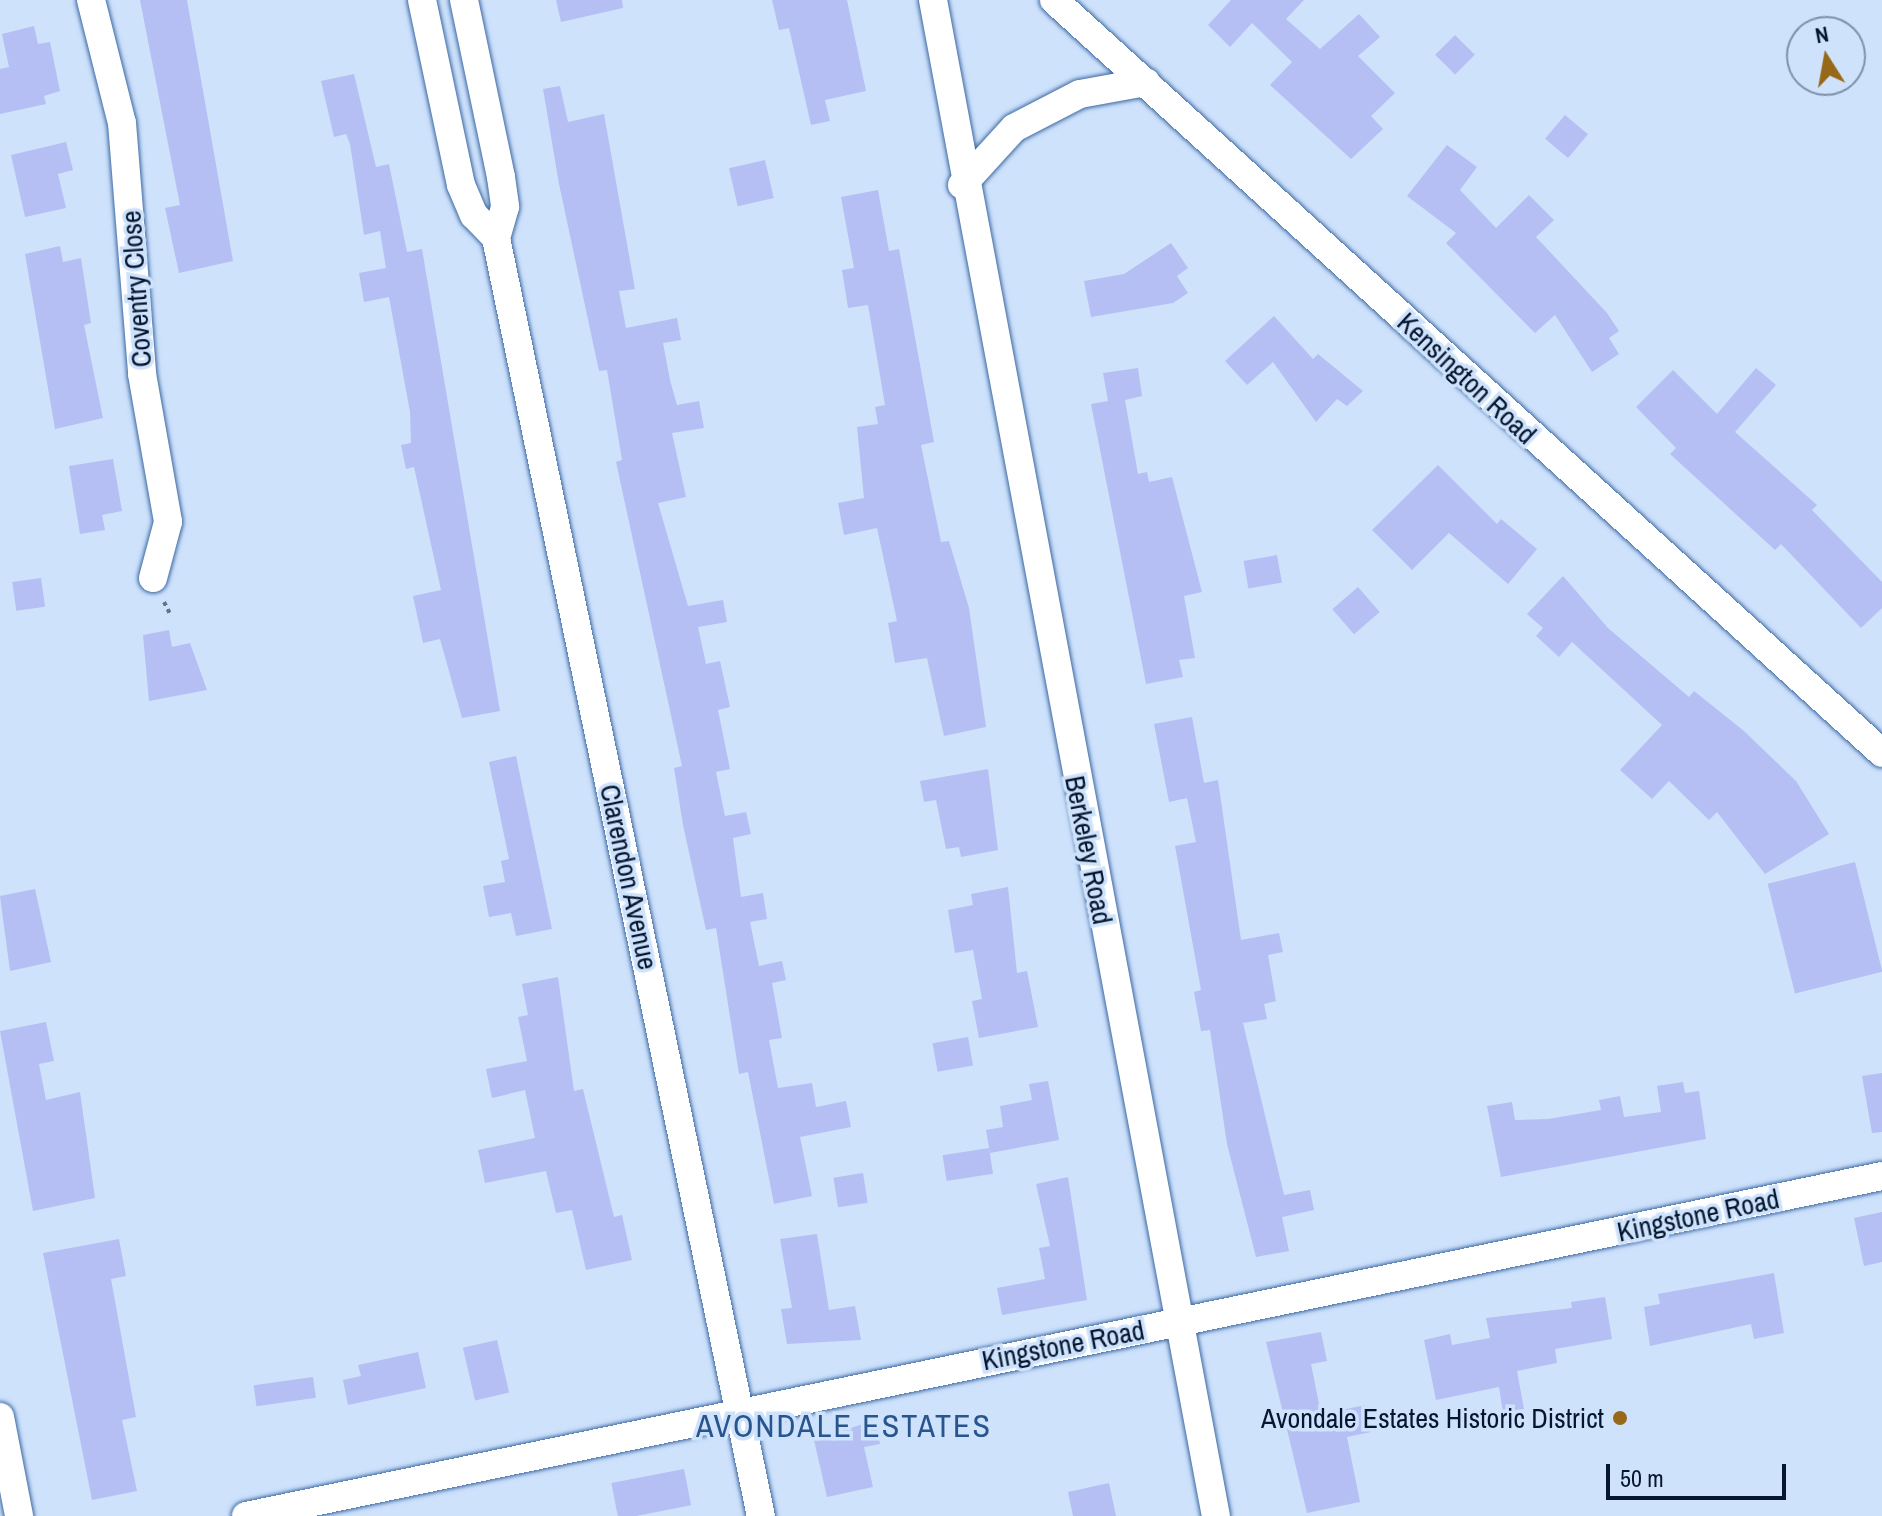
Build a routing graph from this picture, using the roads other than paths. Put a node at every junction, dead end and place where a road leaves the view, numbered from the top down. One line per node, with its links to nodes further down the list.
1 (91, 0): 9 (street, Coventry Close)
2 (422, 0): 8 (street, Clarendon Avenue)
3 (464, 0): 8 (street, Clarendon Avenue)
4 (933, 0): 7 (street, Berkeley Road)
5 (1054, 0): 6 (street, Kensington Road)
6 (1146, 82): 7 (street); 10 (street, Kensington Road)
7 (962, 185): 12 (street, Berkeley Road)
8 (496, 238): 13 (street, Clarendon Avenue)
9 (153, 578)
10 (1882, 753)
11 (1882, 1176): 12 (street, Kingstone Road)
12 (1178, 1321): 13 (street, Kingstone Road); 18 (street, Berkeley Road)
13 (739, 1410): 16 (street, Kingstone Road); 17 (street, Clarendon Avenue)
14 (0, 1417): 15 (street)
15 (19, 1516)
16 (246, 1516)
17 (761, 1516)
18 (1216, 1516)

